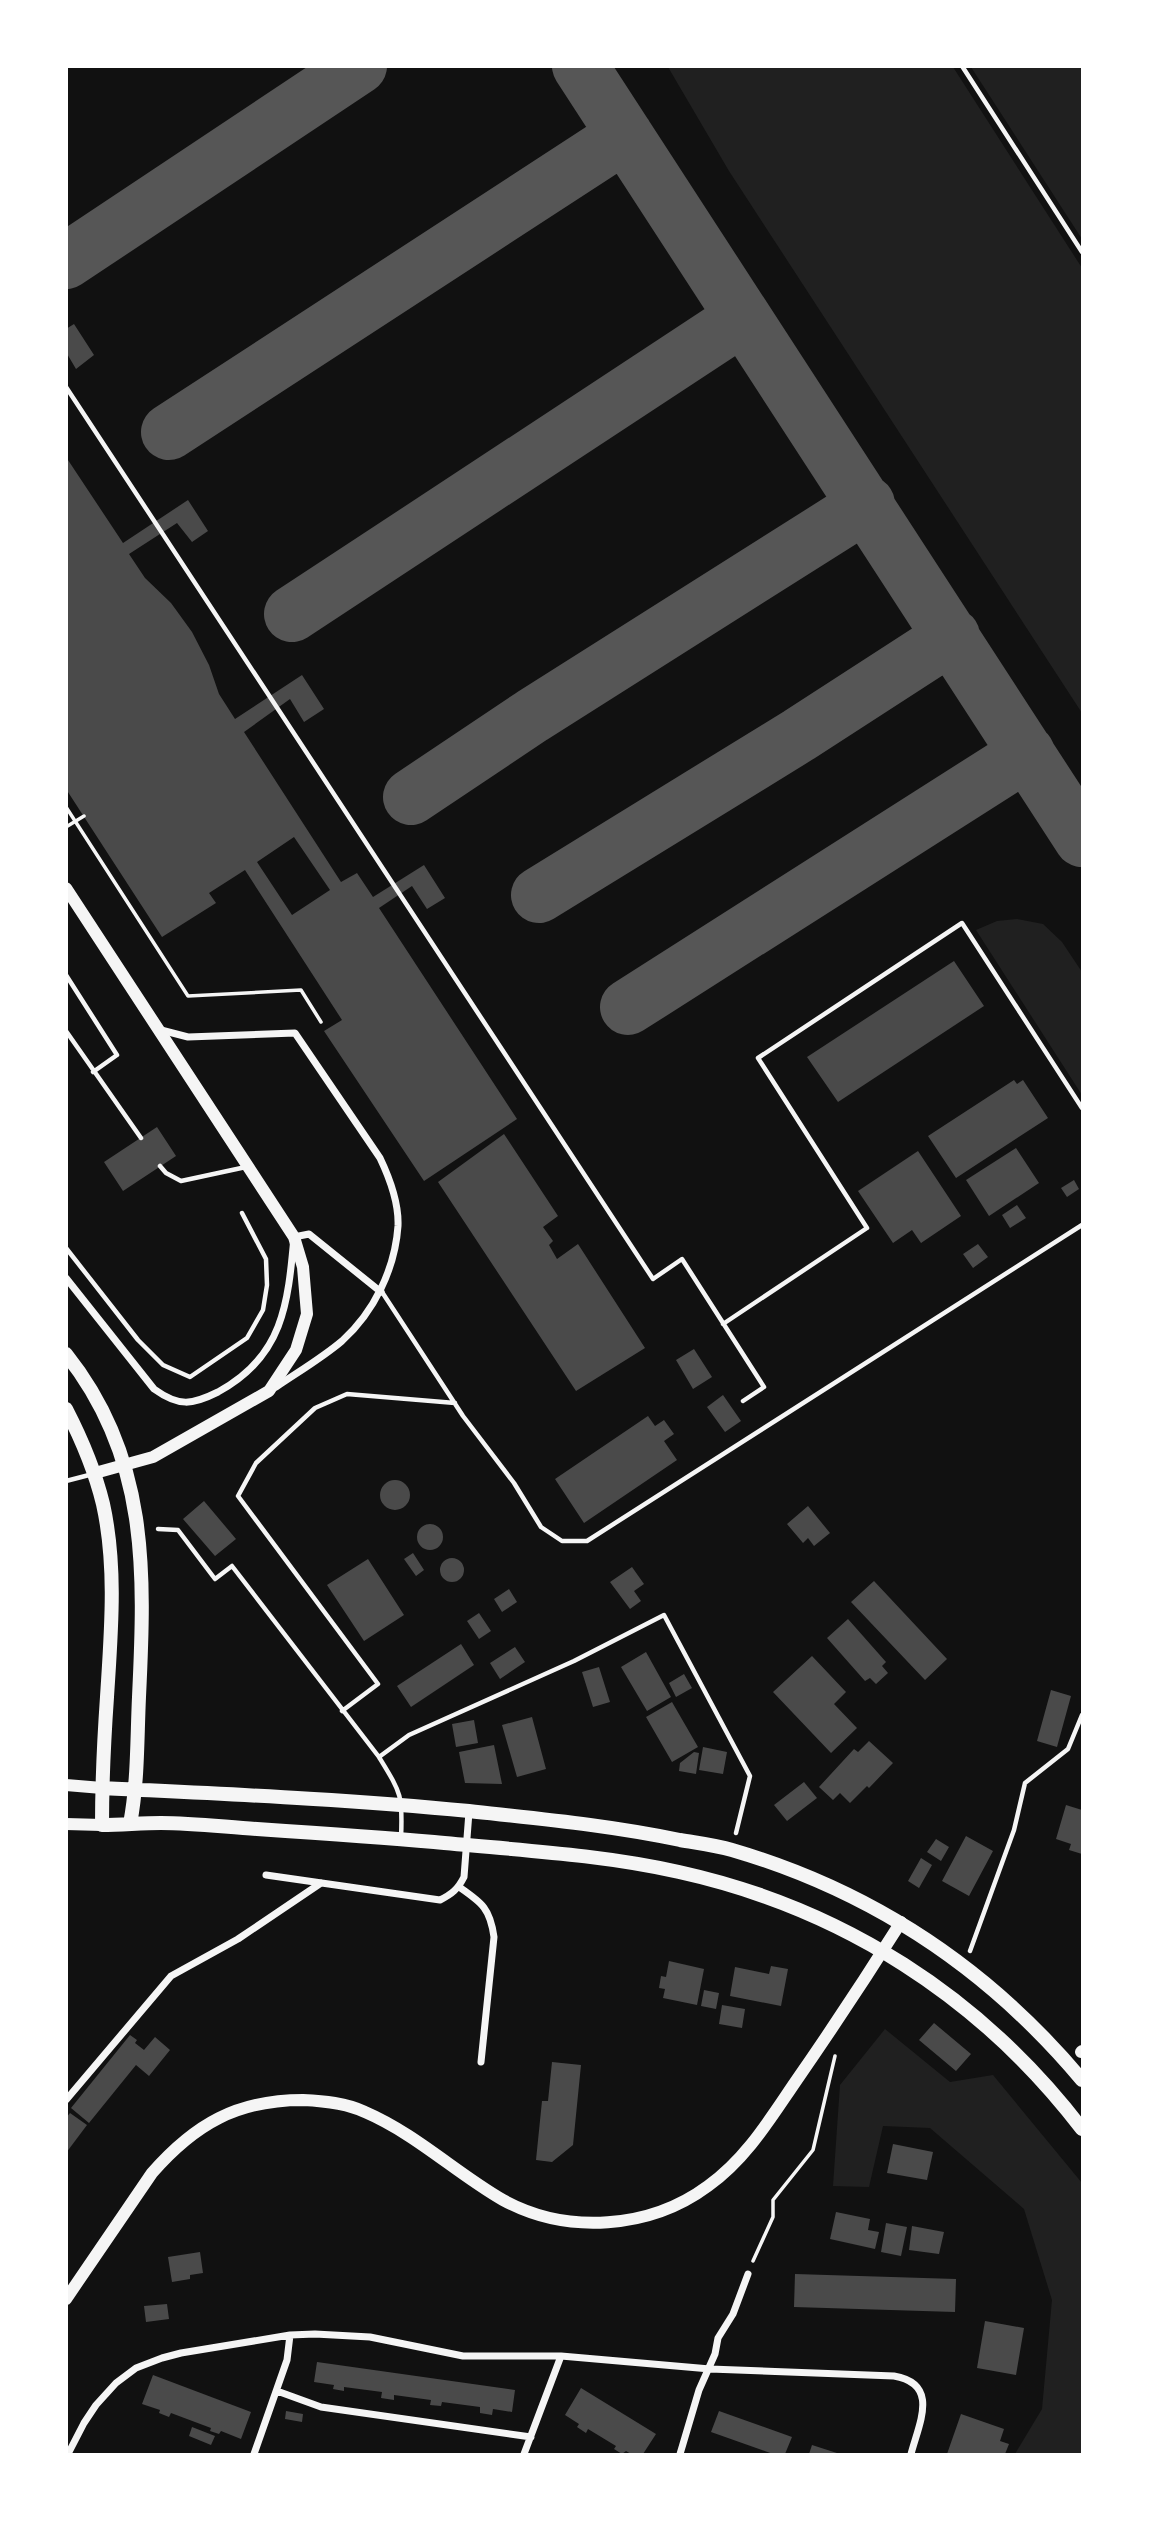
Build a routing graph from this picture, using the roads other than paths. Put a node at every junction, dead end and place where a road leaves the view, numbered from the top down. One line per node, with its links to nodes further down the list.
1 (962, 66): 2 (lane)
2 (1083, 253)
3 (66, 387): 19 (lane)
4 (66, 888): 6 (street)
5 (66, 975): 8 (lane)
6 (160, 1030): 12 (street); 18 (street)
7 (66, 1031): 8 (lane)
8 (93, 1072): 10 (lane)
9 (1083, 1108): 19 (lane)
10 (141, 1138)
11 (160, 1166): 12 (lane)
12 (247, 1167): 15 (street)
13 (242, 1213): 16 (lane)
14 (1083, 1225): 23 (lane)
15 (294, 1237): 17 (street); 18 (street); 21 (street)
16 (66, 1248)
17 (66, 1278)
18 (381, 1292): 21 (street); 23 (lane)
19 (723, 1324): 22 (lane)
20 (66, 1354): 25 (main road)
21 (269, 1391): 25 (street)
22 (743, 1401)
23 (455, 1404): 29 (lane)
24 (66, 1409): 26 (main road)
25 (127, 1465): 26 (street); 34 (main road)
26 (95, 1473): 27 (lane); 33 (main road)
27 (66, 1481)
28 (158, 1529): 29 (lane)
29 (342, 1711): 31 (lane)
30 (1083, 1715): 48 (lane)
31 (379, 1757): 35 (lane); 40 (lane)
32 (66, 1785): 33 (street)
33 (102, 1788): 34 (main road); 39 (main road)
34 (137, 1790): 35 (main road); 37 (main road)
35 (403, 1804): 36 (main road); 41 (lane)
36 (469, 1812): 42 (street); 46 (main road)
37 (130, 1824): 39 (main road); 41 (main road)
38 (66, 1825): 39 (street)
39 (102, 1825)
40 (736, 1833)
41 (401, 1839): 42 (main road)
42 (467, 1845): 45 (street); 47 (main road)
43 (266, 1875): 44 (street)
44 (321, 1883): 45 (street); 51 (street)
45 (459, 1887): 49 (street)
46 (901, 1922): 47 (street); 50 (main road)
47 (882, 1951): 52 (main road); 54 (street)
48 (970, 1951)
49 (481, 2062)
50 (1083, 2080)
51 (66, 2100)
52 (1083, 2129)
53 (748, 2274): 57 (street)
54 (66, 2299)
55 (290, 2335): 56 (street); 58 (street); 60 (street)
56 (561, 2356): 57 (street); 59 (street)
57 (709, 2369): 63 (street); 64 (street)
58 (277, 2391): 59 (street); 61 (street)
59 (531, 2437): 62 (street)
60 (68, 2455)
61 (254, 2455)
62 (524, 2455)
63 (680, 2455)
64 (911, 2455)

